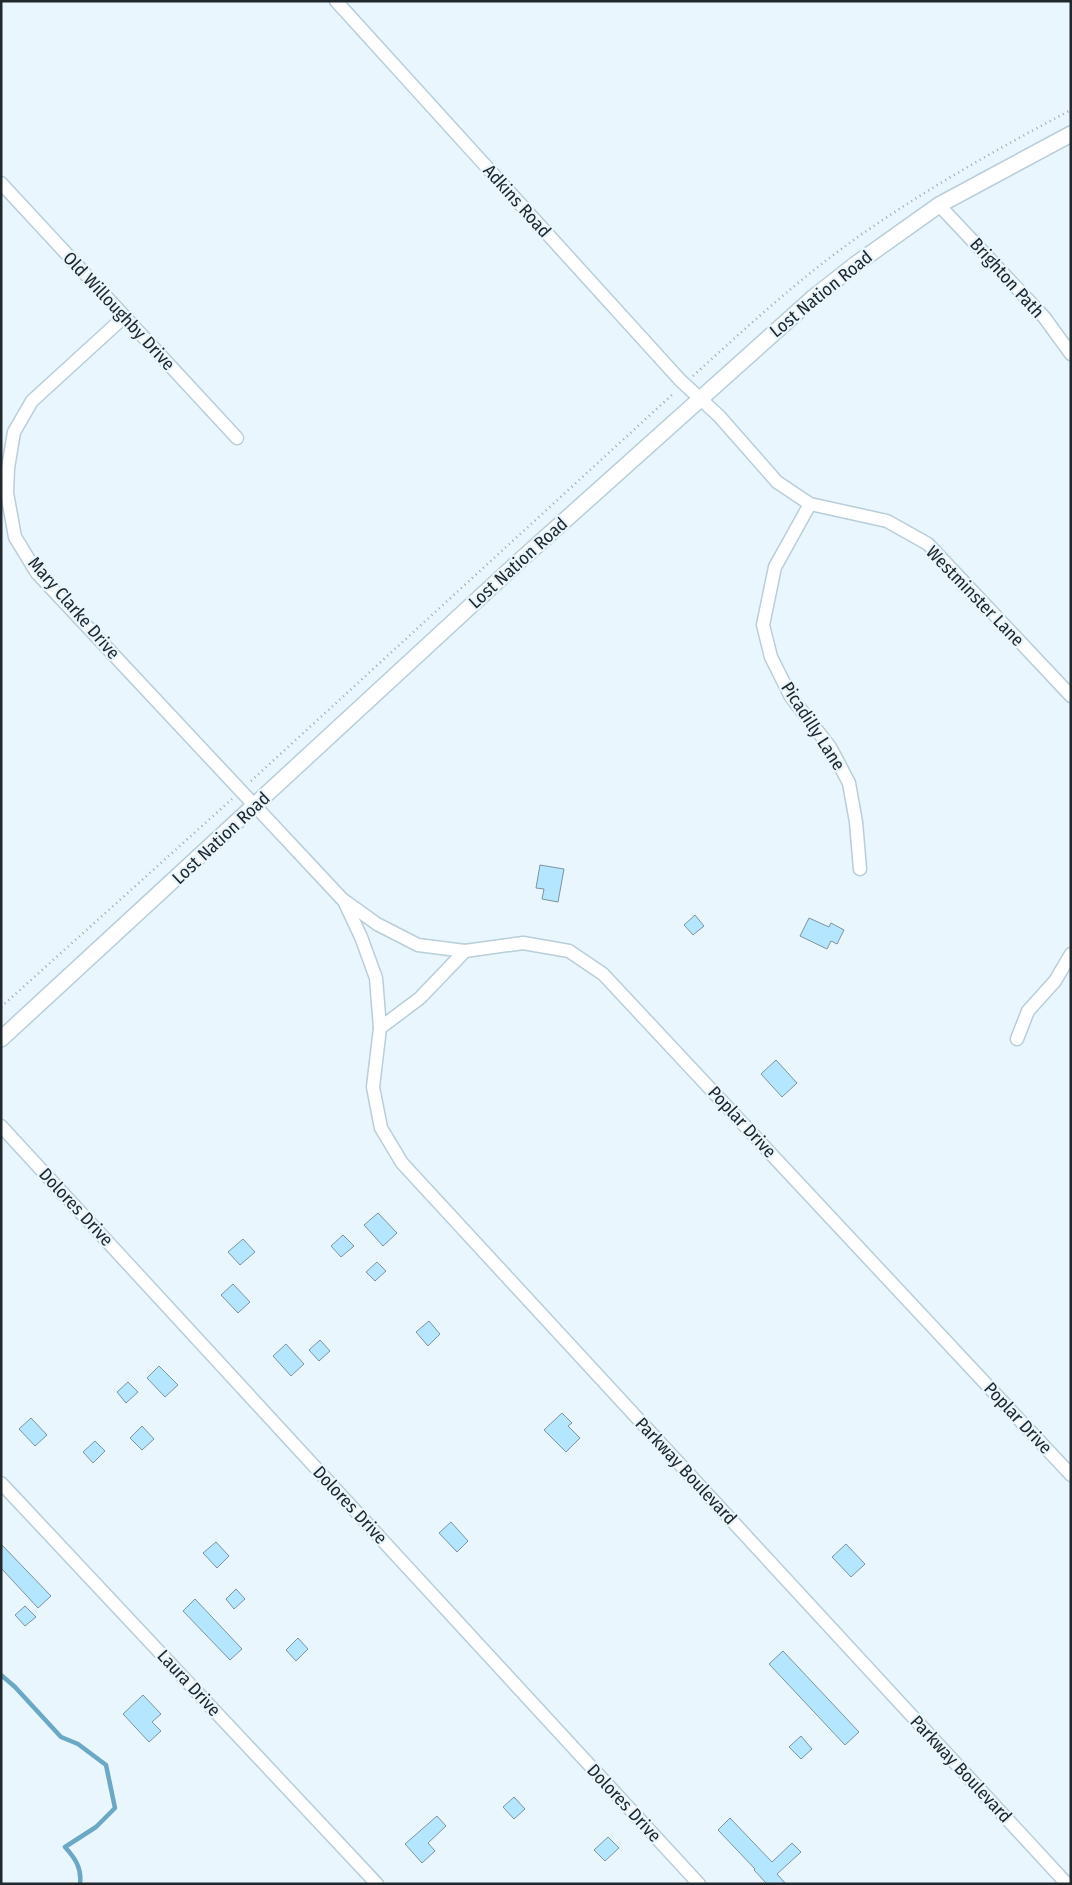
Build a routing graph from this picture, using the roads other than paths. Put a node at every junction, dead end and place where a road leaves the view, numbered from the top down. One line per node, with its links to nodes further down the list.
1 (336, 1): 7 (street, Adkins Road)
2 (1071, 134): 4 (street, Lost Nation Road)
3 (1, 183): 5 (street, Old Willoughby Drive)
4 (940, 204): 6 (street, Brighton Path); 7 (street, Lost Nation Road)
5 (124, 317): 8 (street, Old Willoughby Drive); 9 (street, Mary Clarke Drive)
6 (1071, 354)
7 (700, 399): 10 (street, Westminster Lane); 12 (street, Lost Nation Road)
8 (237, 438)
9 (4, 477): 12 (street, Mary Clarke Drive)
10 (810, 504): 11 (street, Westminster Lane); 13 (street, Picadilly Lane)
11 (1071, 696)
12 (256, 806): 14 (street, Parkway Boulevard); 18 (street, Lost Nation Road)
13 (860, 870)
14 (344, 901): 15 (street, Poplar Drive); 17 (street, Parkway Boulevard)
15 (465, 951): 17 (street); 21 (street, Poplar Drive)
16 (1071, 954): 19 (street)
17 (380, 1028): 25 (street, Parkway Boulevard)
18 (1, 1039)
19 (1017, 1039)
20 (1, 1126): 24 (street, Dolores Drive)
21 (1071, 1475)
22 (1, 1483): 23 (street, Laura Drive)
23 (377, 1884)
24 (698, 1884)
25 (1067, 1884)

